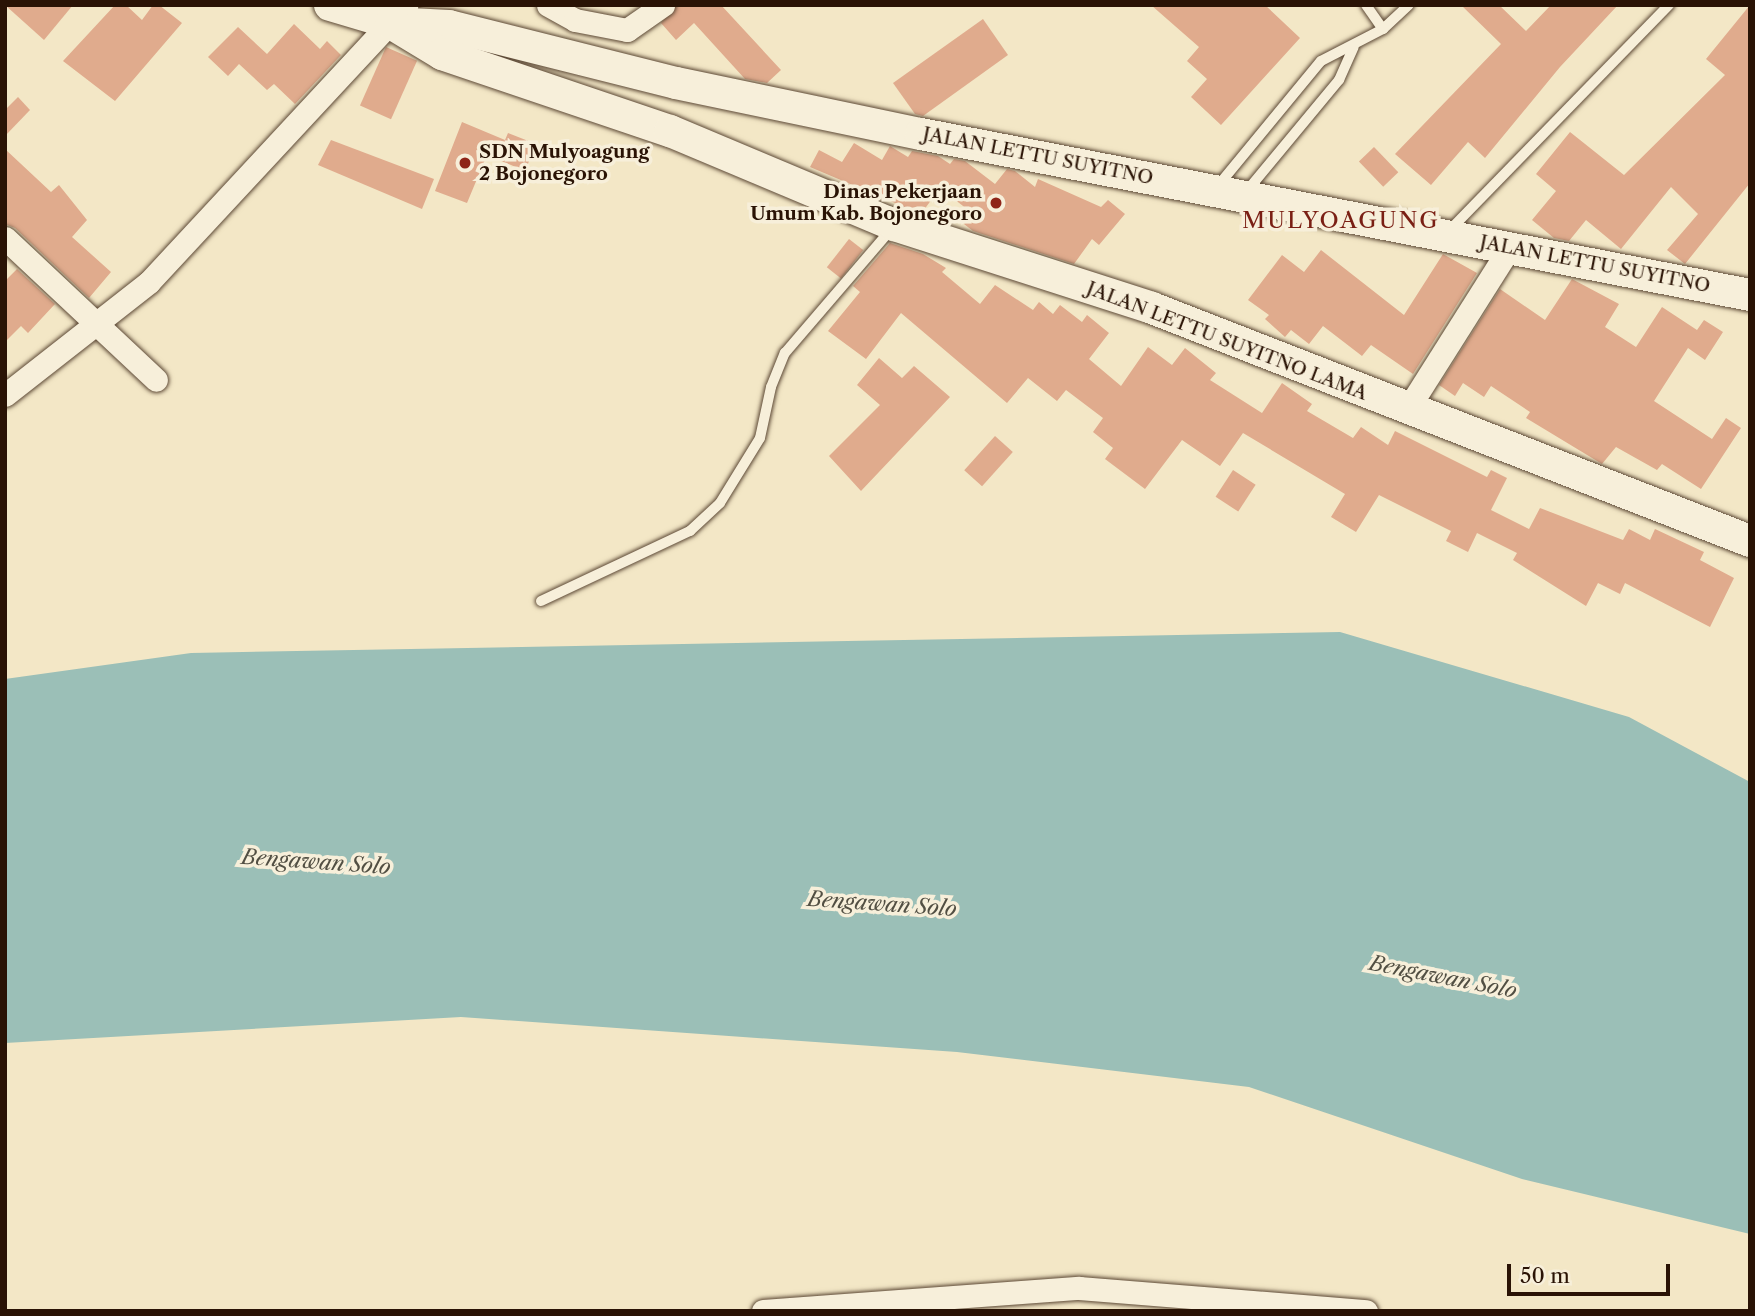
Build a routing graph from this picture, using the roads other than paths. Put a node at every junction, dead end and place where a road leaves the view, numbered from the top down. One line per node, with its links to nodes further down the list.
1 (331, 5): 7 (main road, JALAN LETTU SUYITNO)
2 (548, 5): 3 (street)
3 (663, 5)
4 (1366, 5): 8 (lane)
5 (1409, 5): 8 (lane)
6 (1669, 5): 14 (lane)
7 (399, 14): 10 (main road, JALAN LETTU SUYITNO); 11 (main road, JALAN LETTU SUYITNO LAMA); 18 (street)
8 (1384, 29): 9 (lane)
9 (1354, 47): 12 (lane); 12 (lane)
10 (676, 83): 11 (main road); 12 (main road, JALAN LETTU SUYITNO)
11 (670, 131): 13 (main road, JALAN LETTU SUYITNO LAMA)
12 (1229, 192): 14 (main road, JALAN LETTU SUYITNO)
13 (894, 225): 21 (main road, JALAN LETTU SUYITNO LAMA); 23 (lane)
14 (1446, 234): 16 (main road, JALAN LETTU SUYITNO)
15 (5, 238): 18 (street)
16 (1510, 247): 17 (main road, JALAN LETTU SUYITNO); 21 (street)
17 (1750, 295)
18 (100, 325): 19 (street); 20 (street)
19 (156, 380)
20 (5, 395)
21 (1407, 410): 22 (main road, JALAN LETTU SUYITNO LAMA)
22 (1750, 541)
23 (541, 601)
24 (763, 1311): 25 (street)
25 (1366, 1311)

